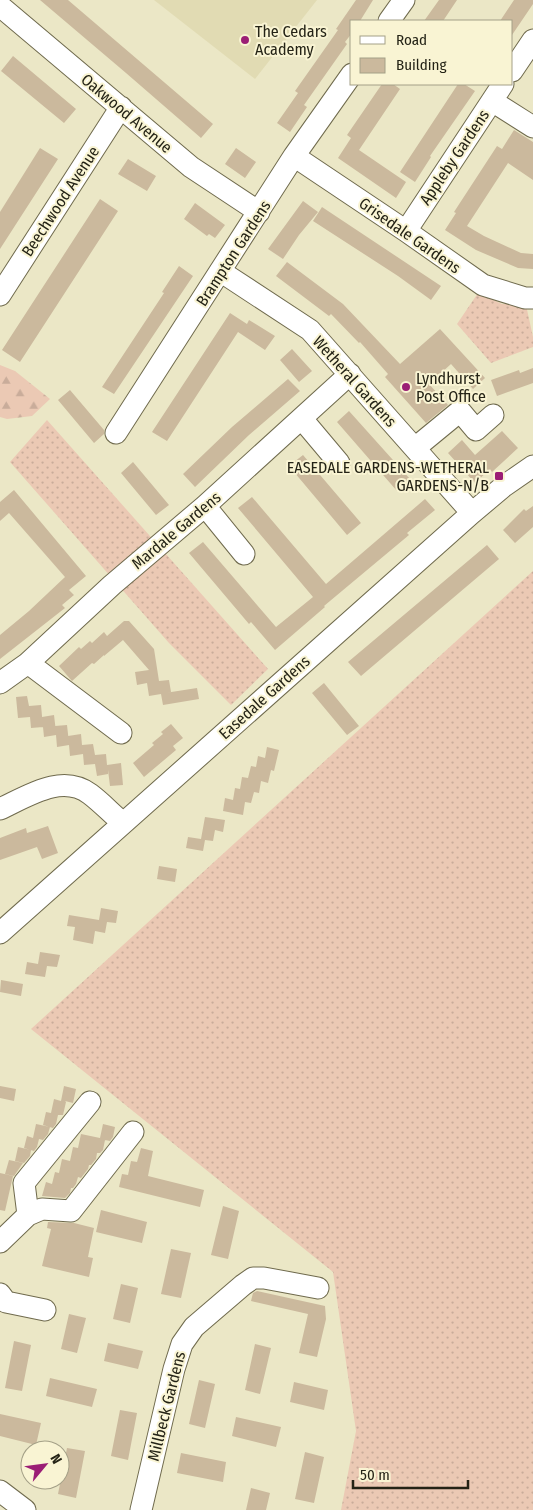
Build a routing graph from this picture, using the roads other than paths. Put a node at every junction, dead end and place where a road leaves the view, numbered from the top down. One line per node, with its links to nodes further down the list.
1 (404, 0): 3 (street)
2 (0, 6): 8 (street, Oakwood Avenue)
3 (390, 20)
4 (533, 40): 5 (street)
5 (513, 70)
6 (350, 77): 10 (street, Brampton Gardens)
7 (498, 92): 9 (street); 12 (street, Appleby Gardens)
8 (121, 107): 11 (street, Oakwood Avenue); 14 (street, Beechwood Avenue)
9 (533, 127)
10 (294, 156): 11 (street, Brampton Gardens); 12 (street, Grisedale Gardens)
11 (259, 212): 13 (street, Brampton Gardens)
12 (406, 231): 15 (street, Grisedale Gardens)
13 (220, 271): 16 (street, Wetheral Gardens); 19 (street, Brampton Gardens)
14 (0, 296)
15 (533, 298)
16 (350, 374): 18 (street, Mardale Gardens); 20 (street, Wetheral Gardens)
17 (493, 415): 20 (street)
18 (302, 419): 21 (street); 23 (street, Mardale Gardens)
19 (116, 433)
20 (415, 448): 24 (street, Wetheral Gardens)
21 (338, 463)
22 (533, 466): 24 (street, Easedale Gardens)
23 (205, 506): 25 (street); 26 (street, Mardale Gardens)
24 (472, 512): 30 (street, Easedale Gardens)
25 (244, 554)
26 (28, 663): 27 (street, Mardale Gardens); 28 (street)
27 (0, 683)
28 (121, 733)
29 (0, 809): 30 (street)
30 (123, 823): 31 (street, Easedale Gardens)
31 (0, 933)
32 (90, 1102): 34 (street)
33 (133, 1132): 34 (street)
34 (28, 1215): 35 (street)
35 (0, 1242)
36 (318, 1288): 41 (street, Millbeck Gardens)
37 (0, 1294): 38 (street)
38 (45, 1310)
39 (0, 1491): 40 (street)
40 (25, 1510)
41 (141, 1510)

